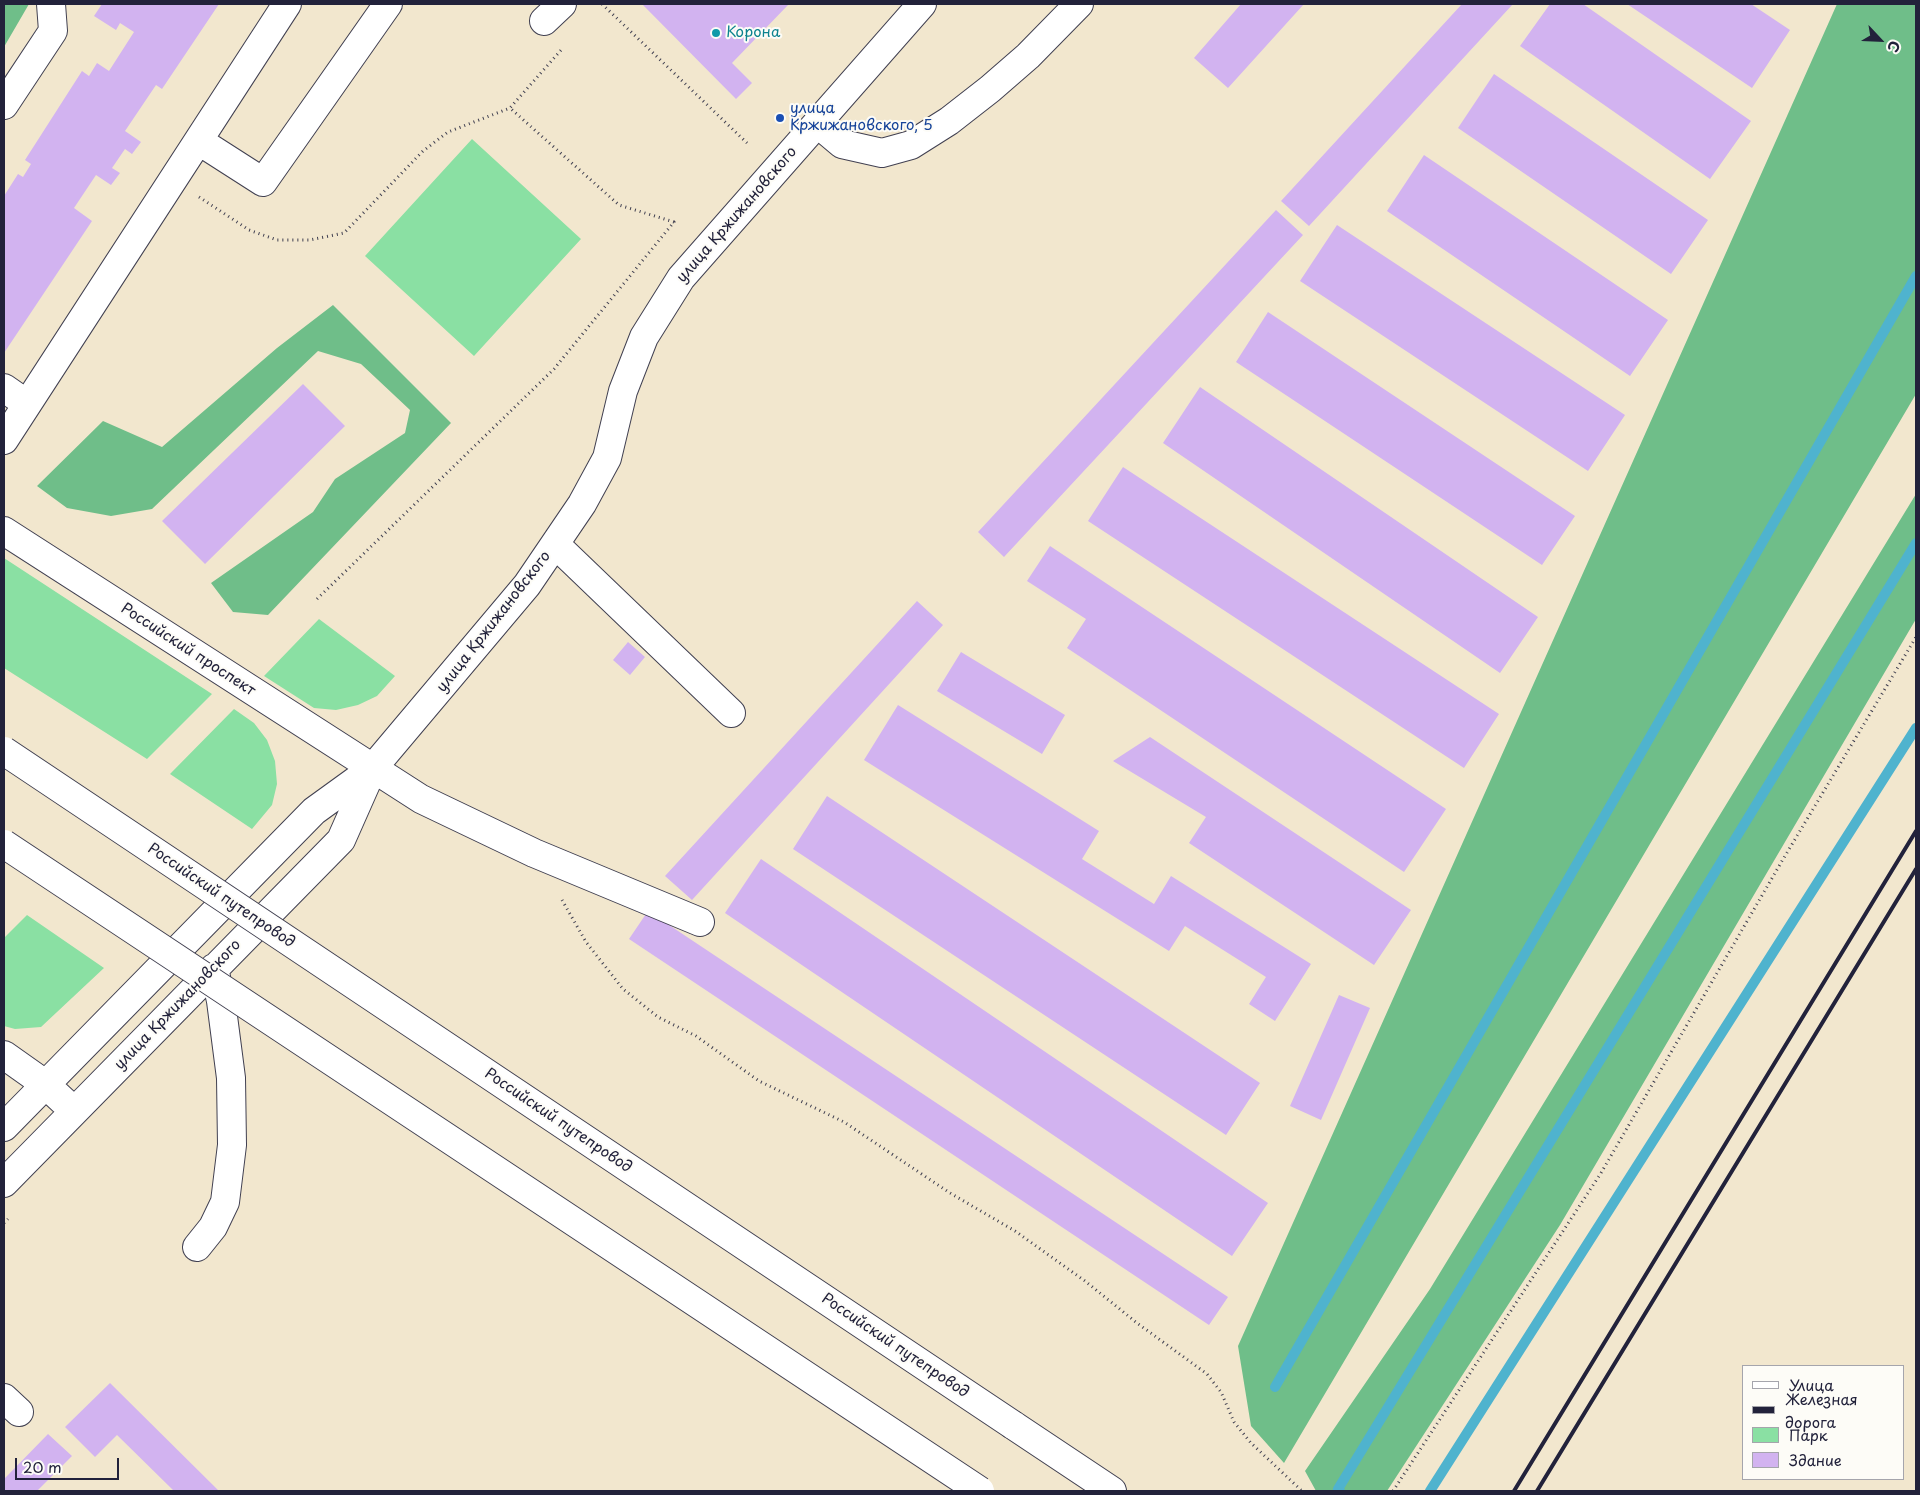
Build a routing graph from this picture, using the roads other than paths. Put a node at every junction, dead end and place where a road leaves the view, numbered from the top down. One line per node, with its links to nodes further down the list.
1 (51, 4): 6 (street)
2 (287, 4): 8 (street)
3 (388, 4): 8 (street)
4 (1079, 4): 7 (street)
5 (916, 6): 7 (street, улица Кржижановского)
6 (4, 105)
7 (817, 123): 13 (street, улица Кржижановского)
8 (198, 141): 10 (street)
9 (4, 388): 10 (street)
10 (27, 404): 11 (street)
11 (4, 440)
12 (4, 531): 16 (street, Российский проспект)
13 (555, 544): 14 (street); 16 (street, улица Кржижановского)
14 (730, 713)
15 (4, 751): 27 (street, Российский путепровод, bridge)
16 (372, 769): 18 (street, Российский проспект); 19 (street, улица Кржижановского); 21 (street, улица Кржижановского)
17 (4, 844): 26 (street, bridge)
18 (700, 922)
19 (214, 968): 22 (street, улица Кржижановского); 25 (street)
20 (4, 1056): 21 (street)
21 (45, 1084): 22 (street); 23 (street, улица Кржижановского)
22 (74, 1111): 24 (street, улица Кржижановского)
23 (4, 1127)
24 (4, 1183)
25 (197, 1247)
26 (980, 1491)
27 (1112, 1491)

